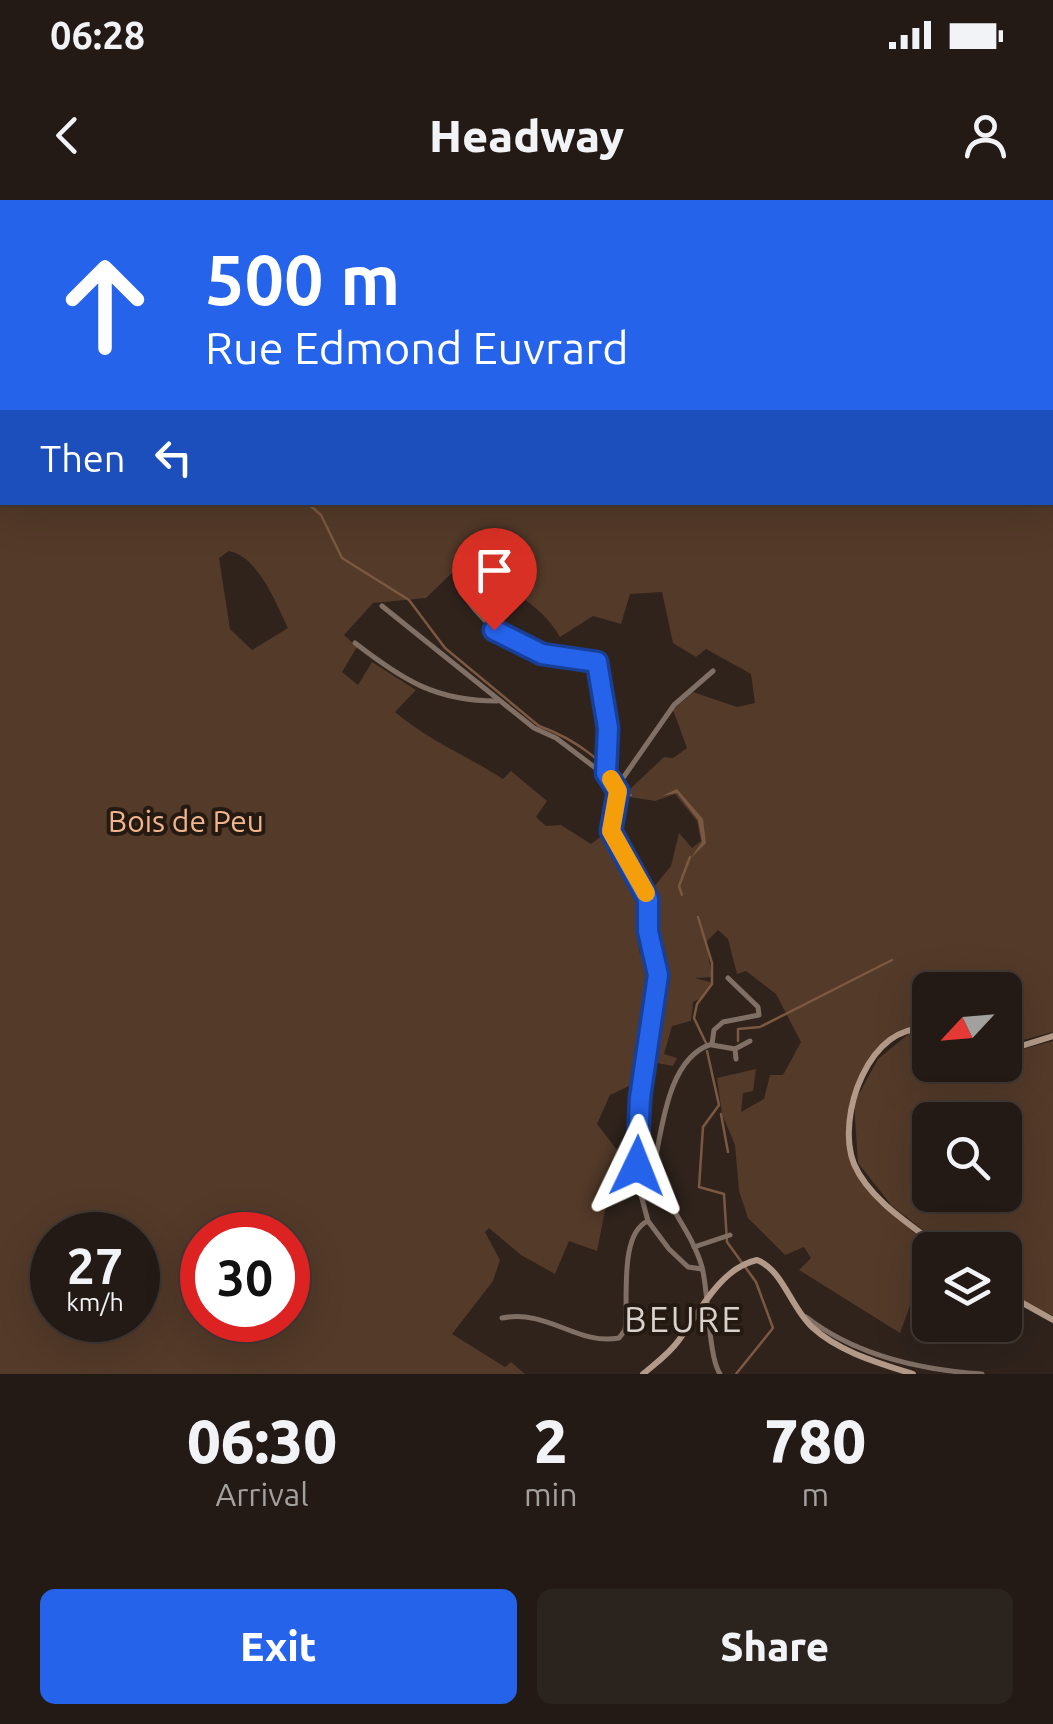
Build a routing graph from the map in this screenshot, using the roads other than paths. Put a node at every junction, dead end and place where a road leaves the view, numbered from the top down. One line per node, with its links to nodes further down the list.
1 (466, 598): 6 (street)
2 (382, 606): 5 (street)
3 (355, 643): 5 (street)
4 (714, 671): 7 (street)
5 (500, 701): 6 (street)
6 (607, 769): 7 (street)
7 (619, 786): 17 (street)
8 (728, 978): 12 (street)
9 (912, 1030): 19 (street)
10 (1053, 1036): 13 (street)
11 (750, 1042): 14 (street)
12 (708, 1045): 14 (street); 16 (street)
13 (1022, 1046)
14 (734, 1049): 15 (street)
15 (736, 1059)
16 (655, 1162): 17 (street); 21 (street)
17 (641, 1194): 18 (street)
18 (648, 1221): 22 (street); 26 (street)
19 (920, 1232)
20 (727, 1236): 21 (street)
21 (694, 1247): 22 (street)
22 (702, 1269): 23 (street)
23 (708, 1297): 25 (street); 28 (street); 29 (street)
24 (1022, 1303): 27 (street)
25 (800, 1312): 30 (street); 31 (street)
26 (502, 1318)
27 (1053, 1320)
28 (643, 1374)
29 (720, 1374)
30 (914, 1374)
31 (982, 1374)

